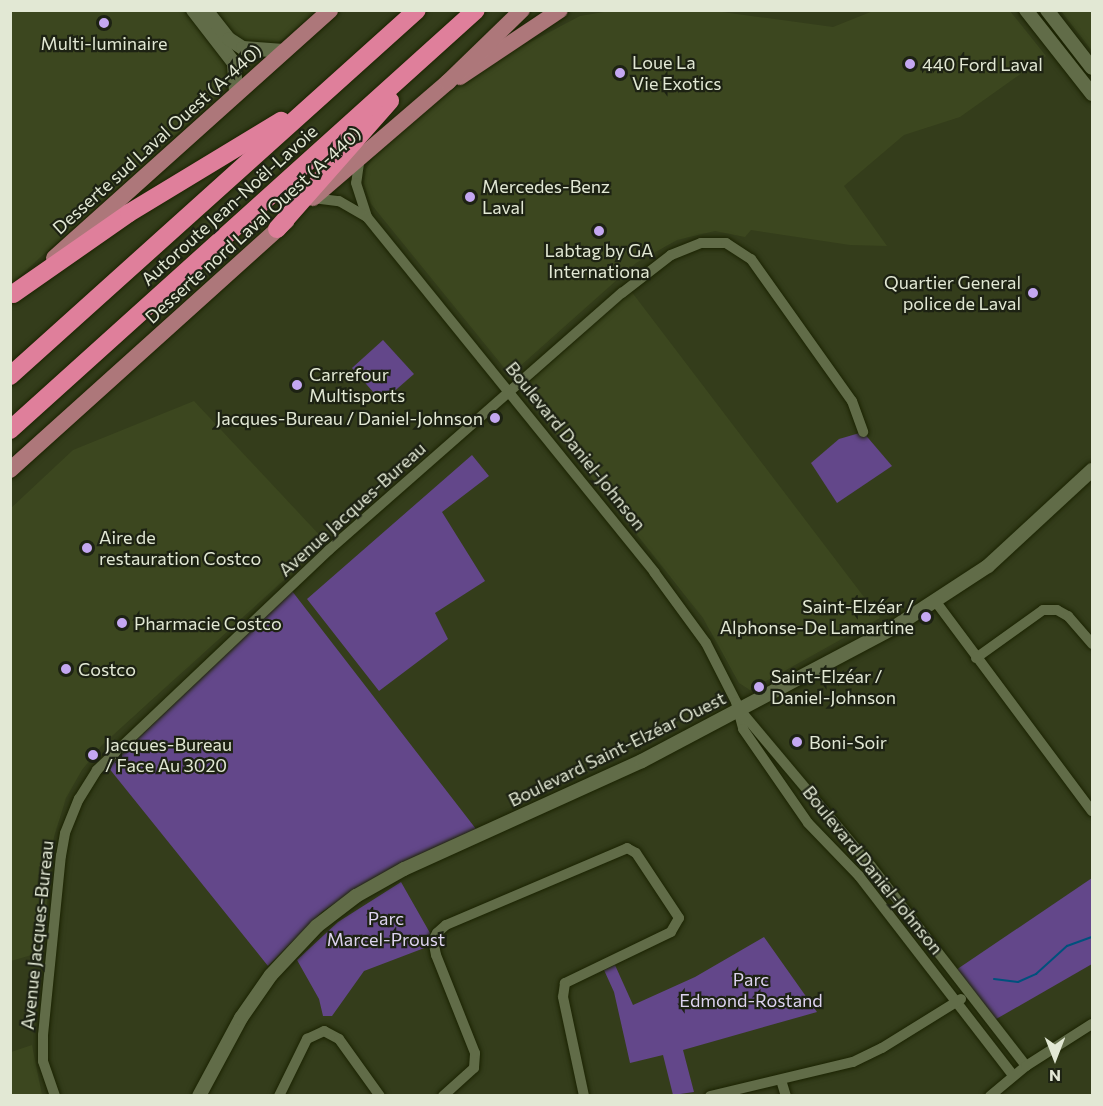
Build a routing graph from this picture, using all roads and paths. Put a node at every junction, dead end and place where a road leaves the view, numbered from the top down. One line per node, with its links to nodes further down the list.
1 (193, 10): 15 (street)
2 (206, 10): 11 (street)
3 (330, 10): 11 (main road, Desserte sud Laval Ouest (A-440))
4 (417, 10): 16 (highway, Autoroute Jean-Noël-Lavoie)
5 (476, 10): 10 (highway, Autoroute Jean-Noël-Lavoie)
6 (522, 10): 13 (main road, Desserte nord Laval Ouest (A-440))
7 (560, 10): 13 (main road)
8 (1026, 10): 14 (street)
9 (1047, 10): 12 (street)
10 (440, 43): 20 (highway); 24 (highway, Autoroute Jean-Noël-Lavoie)
11 (284, 51): 15 (main road, Desserte sud Laval Ouest (A-440))
12 (1092, 68)
13 (448, 82): 17 (main road, Desserte nord Laval Ouest (A-440))
14 (1092, 94)
15 (236, 95): 21 (main road, Desserte sud Laval Ouest (A-440))
16 (320, 98): 21 (highway); 22 (highway, Autoroute Jean-Noël-Lavoie)
17 (360, 156): 18 (main road, Desserte nord Laval Ouest (A-440)); 19 (street, Boulevard Daniel-Johnson)
18 (313, 198): 19 (street, Boulevard Daniel-Johnson); 20 (main road, Desserte nord Laval Ouest (A-440))
19 (367, 217): 23 (street, Boulevard Daniel-Johnson)
20 (277, 229): 26 (main road, Desserte nord Laval Ouest (A-440))
21 (12, 295)
22 (10, 376)
23 (509, 392): 25 (street, Avenue Jacques-Bureau); 31 (street, Boulevard Daniel-Johnson); 39 (street, Avenue Jacques-Bureau)
24 (10, 430)
25 (862, 432)
26 (10, 470)
27 (1092, 470): 28 (street, Boulevard Saint-Elzéar Ouest)
28 (936, 602): 30 (street); 31 (street, Boulevard Saint-Elzéar Ouest)
29 (1092, 644): 30 (street)
30 (976, 658): 32 (street)
31 (740, 710): 33 (street, Boulevard Daniel-Johnson); 34 (street, Boulevard Daniel-Johnson); 40 (street, Boulevard Saint-Elzéar Ouest)
32 (1092, 812)
33 (969, 993): 34 (street); 36 (street, Boulevard Daniel-Johnson)
34 (956, 1002): 37 (street, Boulevard Daniel-Johnson); 38 (street)
35 (1092, 1023): 36 (street)
36 (1026, 1066): 37 (street)
37 (1013, 1075): 47 (street)
38 (781, 1080): 45 (street); 46 (street)
39 (55, 1095)
40 (199, 1095)
41 (279, 1095): 42 (street)
42 (380, 1095)
43 (443, 1095): 44 (street)
44 (584, 1095)
45 (710, 1095)
46 (786, 1095)
47 (990, 1095)

